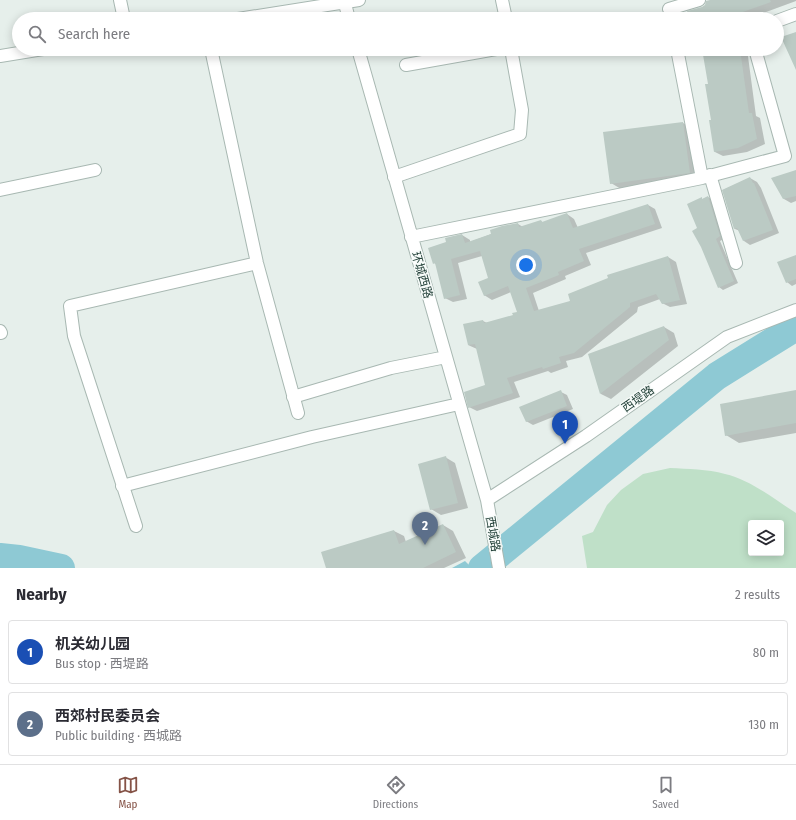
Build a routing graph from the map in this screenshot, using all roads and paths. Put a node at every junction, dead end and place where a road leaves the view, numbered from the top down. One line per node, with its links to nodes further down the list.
1 (120, 0): 7 (street)
2 (359, 0): 5 (street)
3 (502, 0): 10 (street)
4 (699, 0): 6 (street)
5 (344, 1): 8 (street); 9 (street)
6 (669, 9)
7 (123, 12)
8 (279, 12)
9 (347, 12)
10 (505, 12)
11 (796, 14): 12 (street)
12 (784, 18)
13 (12, 54): 14 (street)
14 (0, 56)
15 (213, 56): 27 (street)
16 (360, 56): 24 (street, 环城西路)
17 (454, 56): 21 (street)
18 (512, 56): 24 (street)
19 (679, 56): 23 (street)
20 (757, 56): 23 (street)
21 (406, 64)
22 (95, 170): 25 (street)
23 (706, 176): 26 (street); 28 (street)
24 (394, 177): 26 (street, 环城西路)
25 (0, 190)
26 (411, 237): 30 (street, 环城西路)
27 (257, 263): 31 (street); 34 (street)
28 (736, 263)
29 (796, 310): 35 (street, 西堤路)
30 (446, 357): 31 (street); 32 (street, 环城西路)
31 (293, 397): 33 (street)
32 (459, 404): 34 (street); 35 (street, 环城西路)
33 (298, 413)
34 (122, 486): 36 (street)
35 (487, 500): 37 (street, 西城路)
36 (136, 526)
37 (499, 568)

